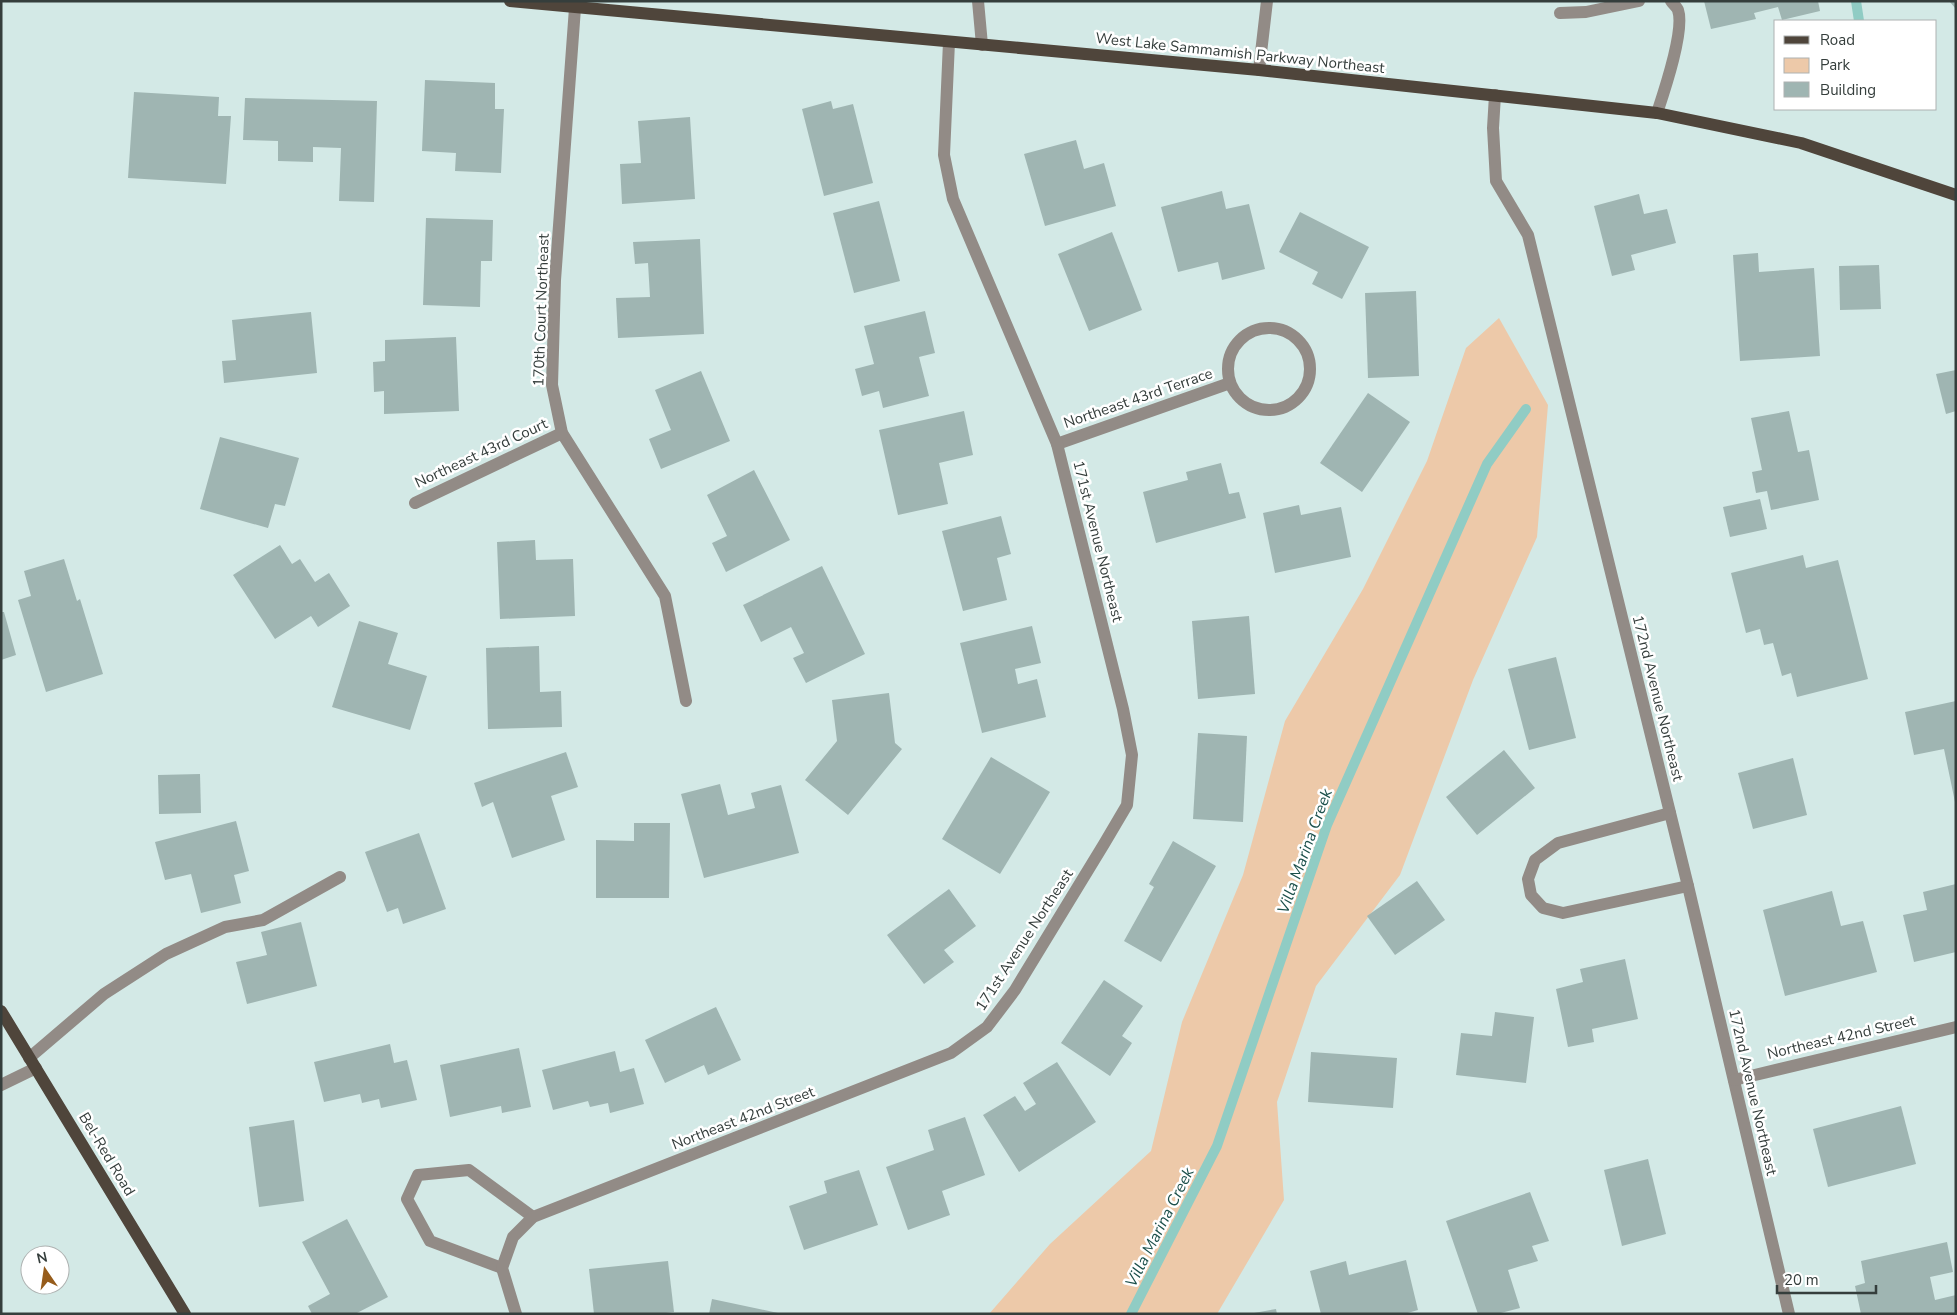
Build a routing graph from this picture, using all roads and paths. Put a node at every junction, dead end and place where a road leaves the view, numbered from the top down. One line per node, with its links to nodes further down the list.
1 (510, 1): 6 (main road, West Lake Sammamish Parkway Northeast)
2 (978, 1): 9 (street)
3 (1267, 1): 10 (street)
4 (1639, 1): 7 (street)
5 (1671, 1): 12 (street)
6 (576, 8): 8 (main road, West Lake Sammamish Parkway Northeast); 15 (street, 170th Court Northeast)
7 (1560, 13)
8 (950, 42): 9 (main road, West Lake Sammamish Parkway Northeast); 16 (street, 171st Avenue Northeast)
9 (982, 45): 10 (main road, West Lake Sammamish Parkway Northeast)
10 (1260, 70): 11 (main road, West Lake Sammamish Parkway Northeast)
11 (1495, 95): 12 (main road, West Lake Sammamish Parkway Northeast); 19 (street, 172nd Avenue Northeast)
12 (1657, 113): 13 (main road, West Lake Sammamish Parkway Northeast)
13 (1956, 195)
14 (1230, 383): 14 (street, Northeast 43rd Terrace); 16 (street, Northeast 43rd Terrace)
15 (562, 433): 17 (street, Northeast 43rd Court); 18 (street, 170th Court Northeast)
16 (1057, 444): 23 (street, 171st Avenue Northeast)
17 (415, 503)
18 (686, 701)
19 (1670, 813): 21 (street, 172nd Avenue Northeast); 21 (street)
20 (340, 876): 25 (street)
21 (1688, 886): 26 (street, 172nd Avenue Northeast)
22 (1, 1011): 25 (main road, Bel-Red Road)
23 (987, 1027): 28 (street, Northeast 42nd Street)
24 (1956, 1027): 26 (street, Northeast 42nd Street)
25 (33, 1063): 27 (street); 30 (main road, Bel-Red Road)
26 (1734, 1080): 32 (street, 172nd Avenue Northeast)
27 (1, 1085)
28 (532, 1217): 29 (street, Northeast 42nd Street); 29 (street)
29 (502, 1268): 31 (street)
30 (185, 1314)
31 (516, 1314)
32 (1789, 1314)

